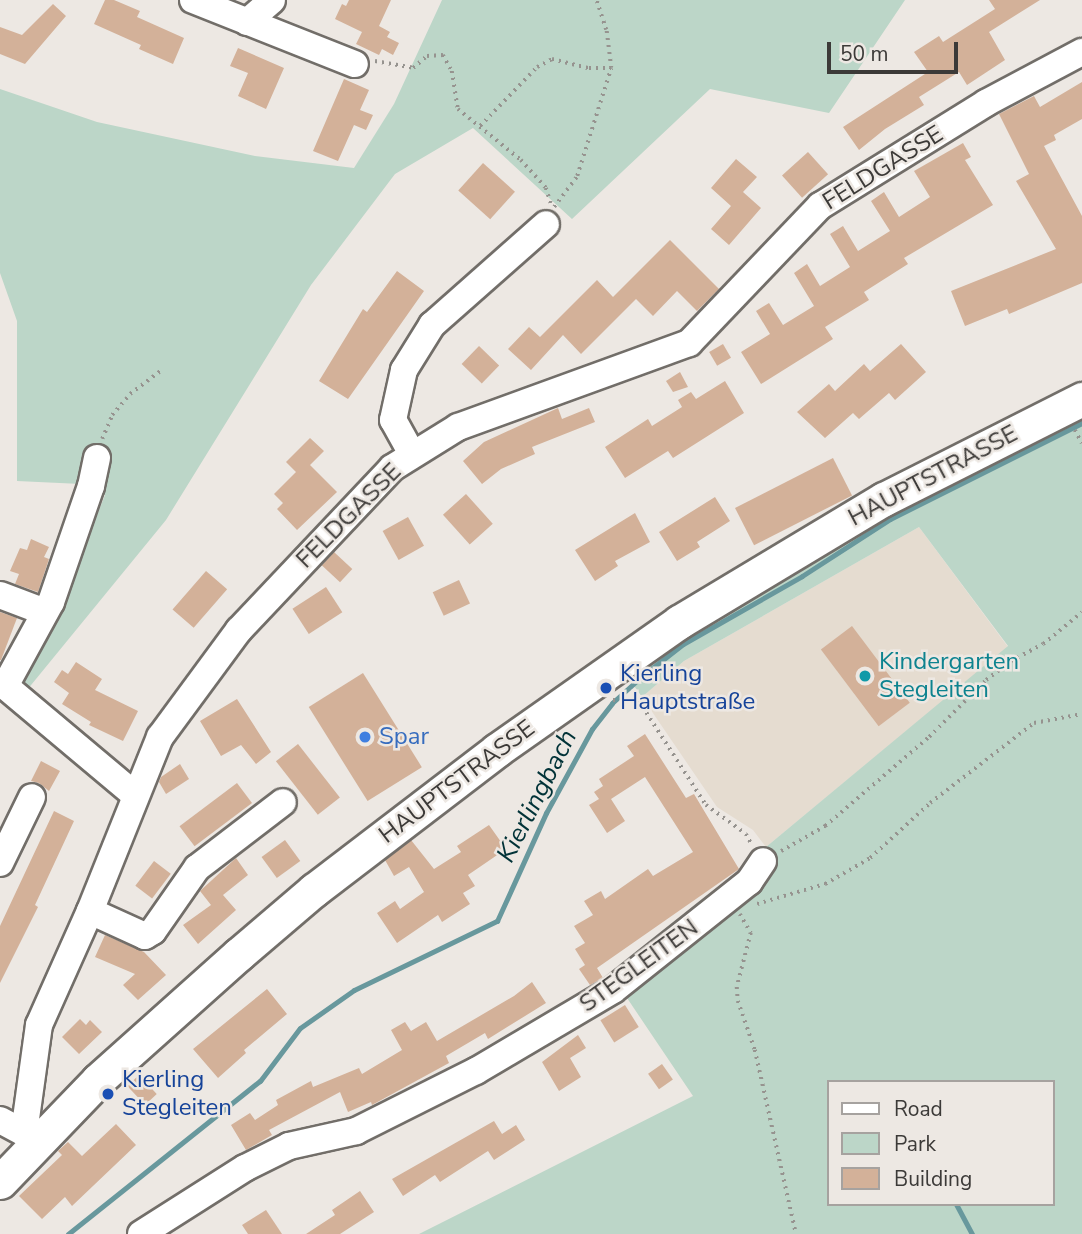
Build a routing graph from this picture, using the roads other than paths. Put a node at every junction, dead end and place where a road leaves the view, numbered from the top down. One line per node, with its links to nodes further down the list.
1 (193, 0): 3 (street)
2 (272, 0): 3 (street)
3 (247, 22): 5 (street)
4 (1082, 52): 8 (street, FELDGASSE)
5 (355, 64)
6 (549, 216): 8 (street)
7 (1082, 399): 19 (main road, HAUPTSTRASSE)
8 (412, 454): 12 (street, FELDGASSE)
9 (97, 458): 11 (street)
10 (0, 595): 11 (street)
11 (45, 612): 12 (street)
12 (135, 795): 17 (street, FELDGASSE)
13 (32, 797): 16 (street)
14 (283, 802): 17 (street)
15 (763, 861): 21 (street, STEGLEITEN)
16 (0, 863)
17 (90, 911): 19 (street, FELDGASSE)
18 (0, 1120): 19 (street)
19 (29, 1138): 20 (main road, HAUPTSTRASSE)
20 (0, 1182)
21 (141, 1234)

